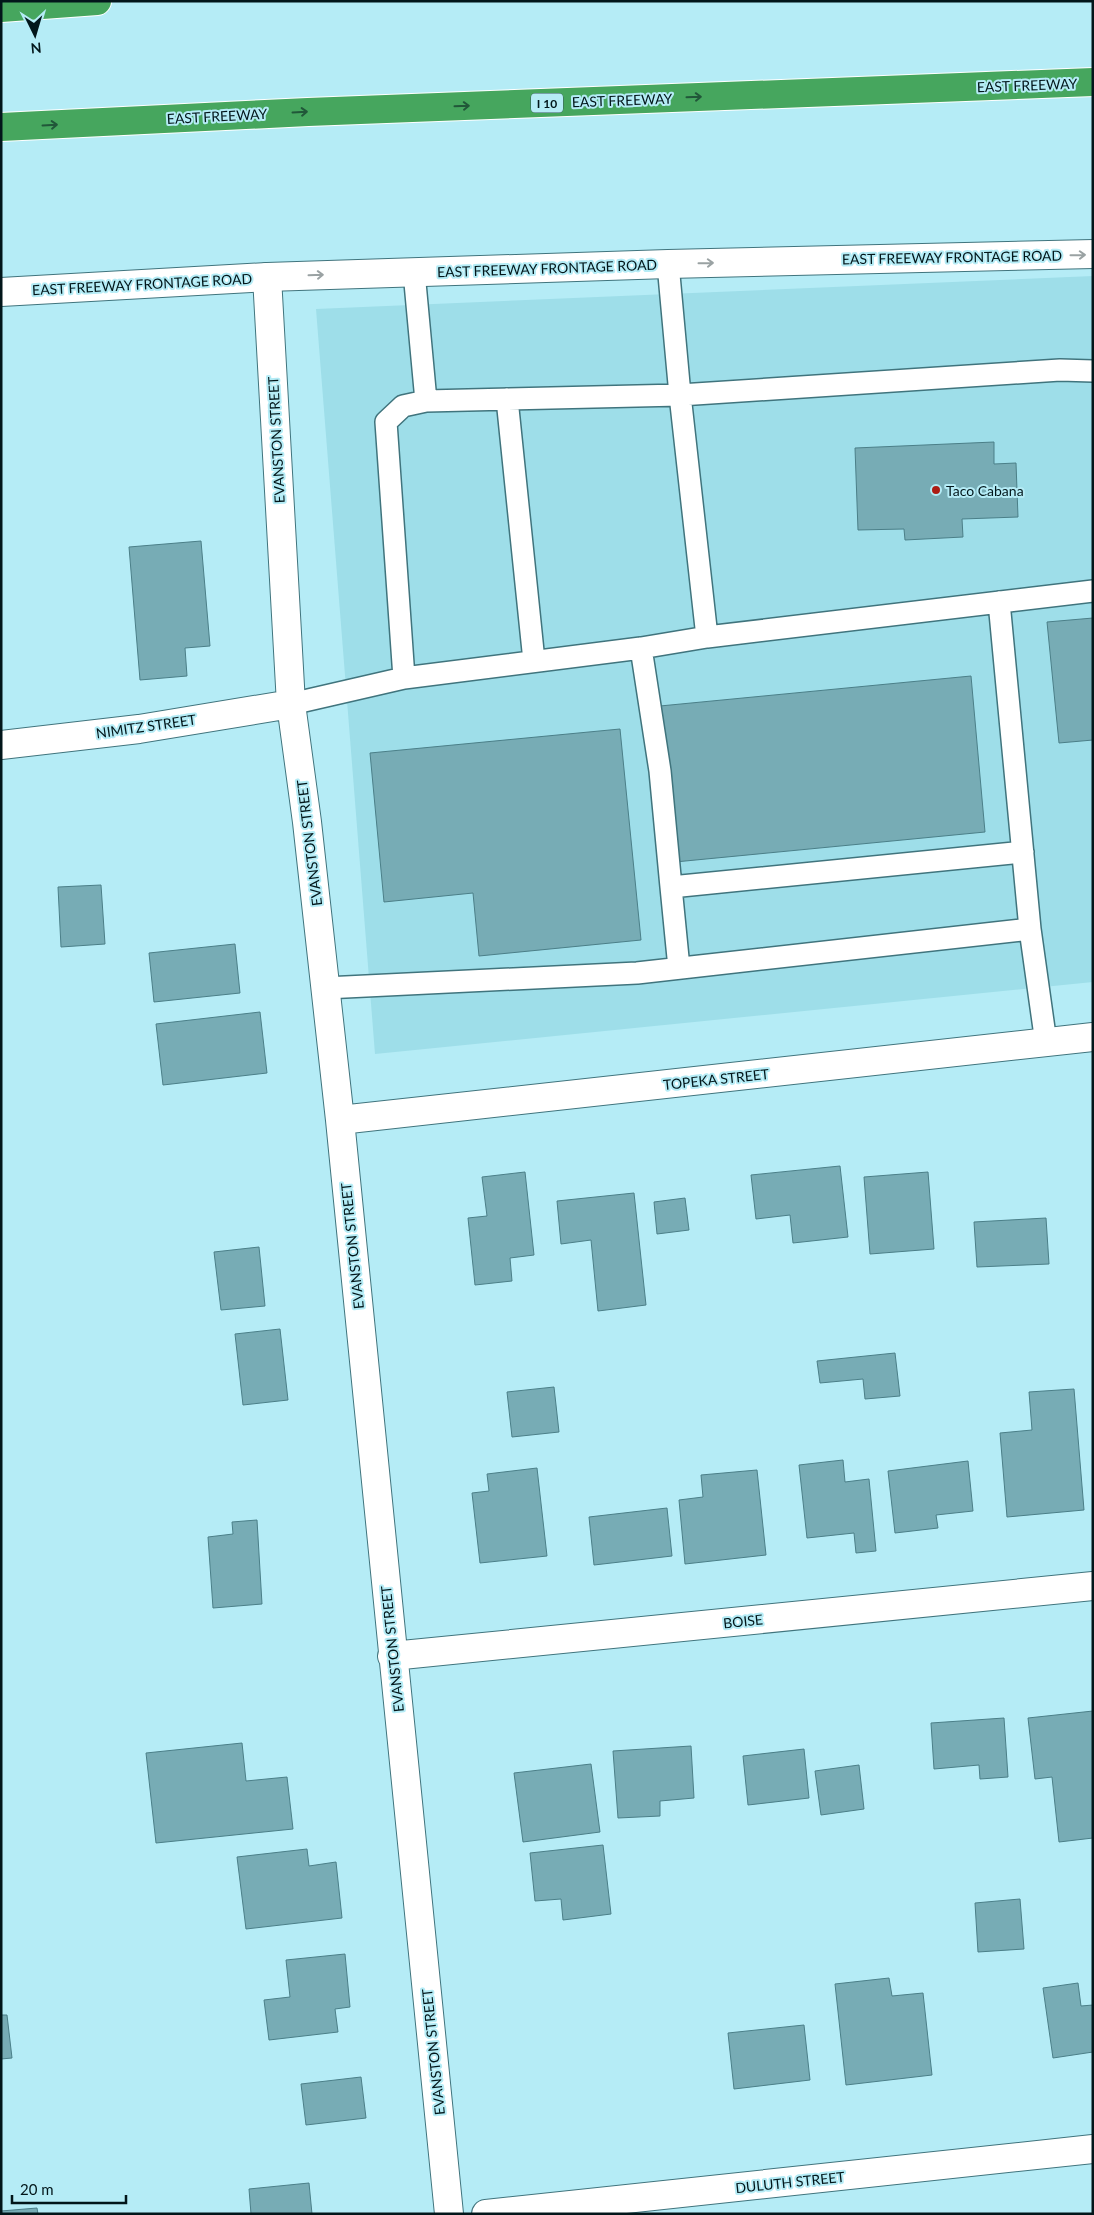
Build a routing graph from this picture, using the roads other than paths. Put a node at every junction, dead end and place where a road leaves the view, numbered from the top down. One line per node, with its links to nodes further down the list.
1 (97, 1): 2 (highway)
2 (1, 8)
3 (1093, 82): 4 (highway, EAST FREEWAY / I 10, one-way to 3)
4 (1, 127)
5 (1093, 254): 6 (street, EAST FREEWAY FRONTAGE ROAD, one-way to 5)
6 (668, 264): 7 (street, EAST FREEWAY FRONTAGE ROAD); 11 (lane)
7 (414, 272): 8 (street, EAST FREEWAY FRONTAGE ROAD, one-way to 7); 13 (lane)
8 (267, 277): 9 (street, EAST FREEWAY FRONTAGE ROAD); 20 (street, EVANSTON STREET)
9 (1, 292)
10 (1093, 371): 11 (lane)
11 (680, 395): 12 (lane); 16 (lane)
12 (507, 399): 13 (lane); 18 (lane)
13 (426, 400): 19 (lane)
14 (1093, 591): 15 (lane)
15 (999, 602): 16 (lane); 22 (lane)
16 (706, 637): 17 (lane)
17 (642, 648): 18 (lane); 23 (lane)
18 (534, 661): 19 (lane)
19 (404, 678): 20 (lane)
20 (291, 704): 21 (street, NIMITZ STREET); 26 (street, EVANSTON STREET)
21 (1, 745)
22 (1023, 852): 23 (lane); 24 (lane)
23 (671, 888): 25 (lane)
24 (1030, 929): 25 (lane); 28 (lane)
25 (679, 968): 26 (lane)
26 (325, 988): 29 (street, EVANSTON STREET)
27 (1093, 1038): 28 (street, TOPEKA STREET)
28 (1046, 1043): 29 (street, TOPEKA STREET)
29 (340, 1120): 31 (street, EVANSTON STREET)
30 (1093, 1586): 31 (street, BOISE)
31 (392, 1656): 33 (street, EVANSTON STREET)
32 (1093, 2150): 34 (street, DULUTH STREET)
33 (450, 2214)
34 (486, 2214)

